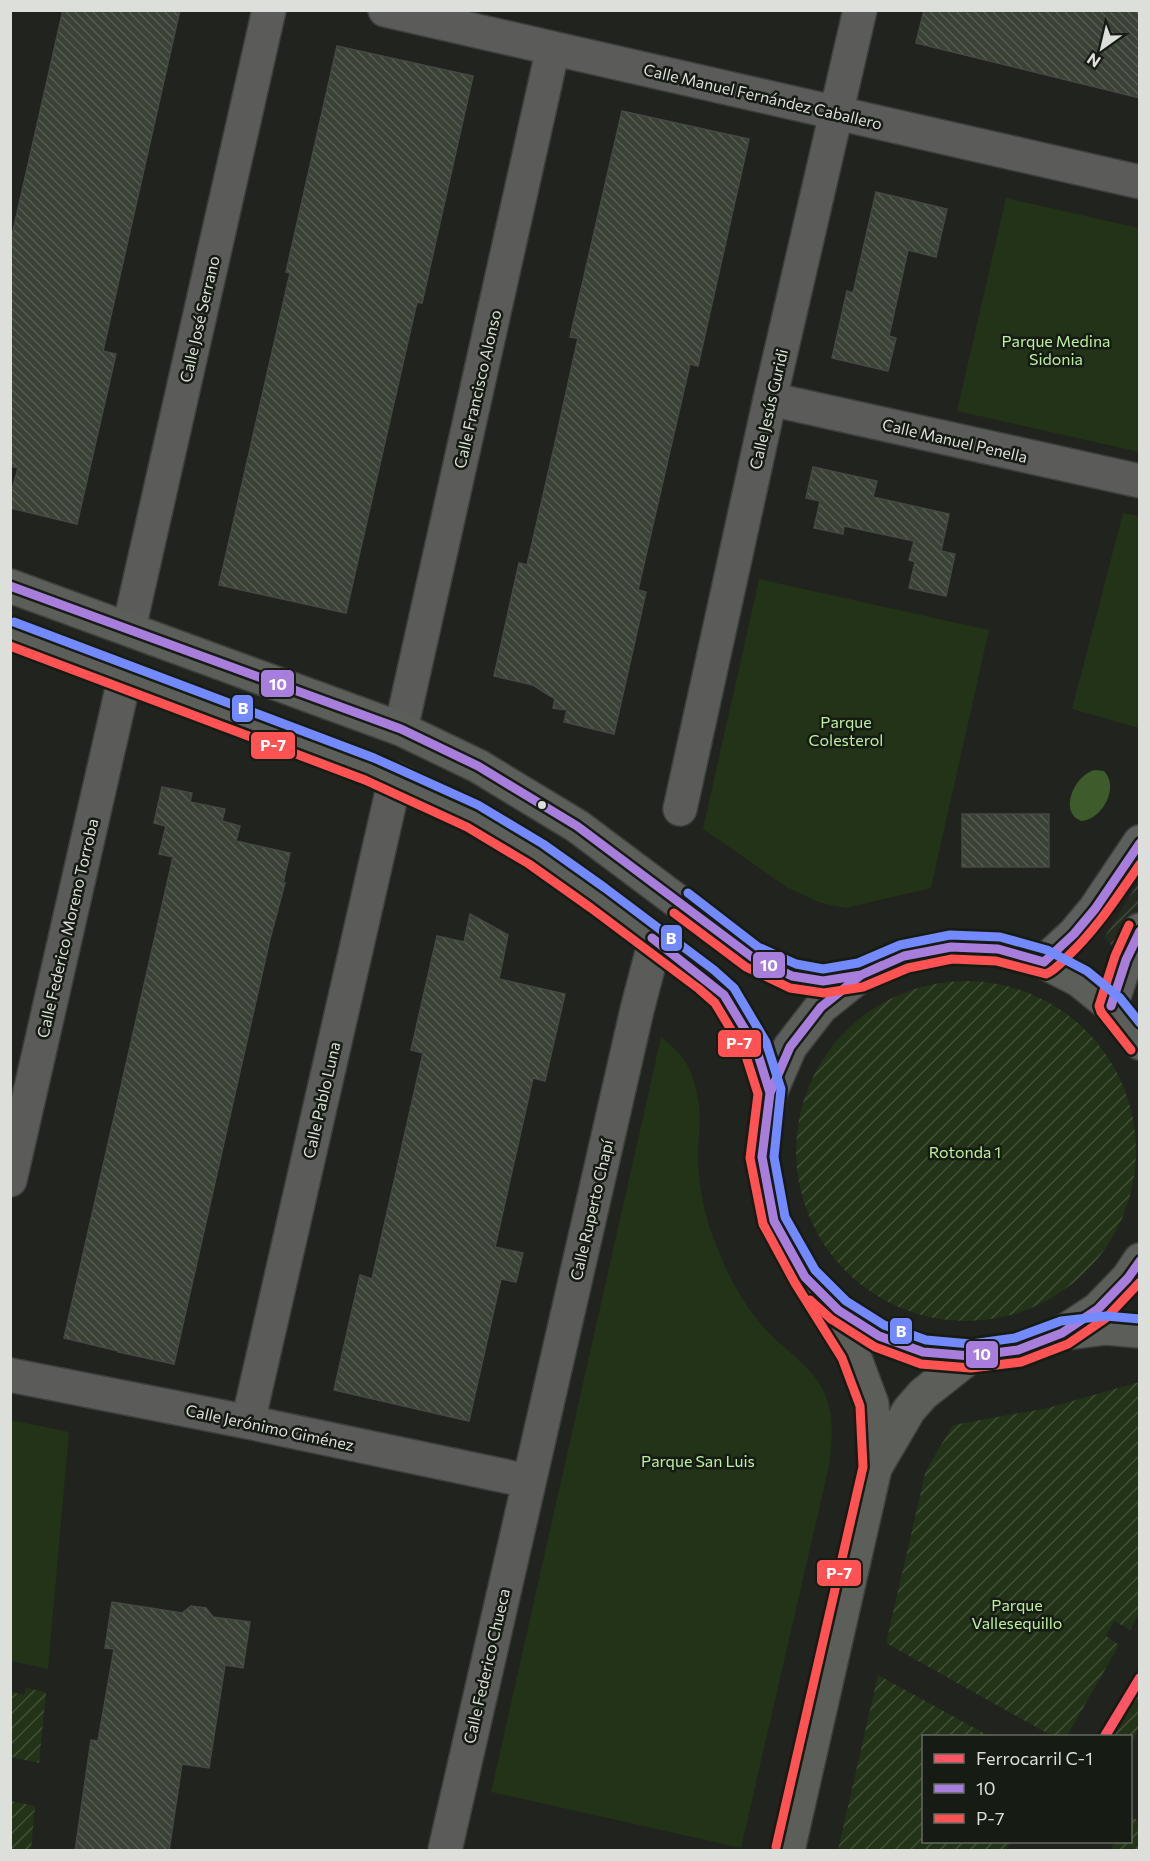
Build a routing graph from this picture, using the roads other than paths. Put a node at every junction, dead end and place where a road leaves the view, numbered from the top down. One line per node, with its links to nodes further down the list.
1 (269, 10): 10 (street, Calle José Serrano)
2 (385, 10): 4 (street, Calle Manuel Fernández Caballero)
3 (860, 10): 5 (street, Calle Jesús Guridi)
4 (553, 48): 5 (street, Calle Manuel Fernández Caballero); 13 (street, Calle Francisco Alonso)
5 (837, 112): 6 (street, Calle Manuel Fernández Caballero); 7 (street, Calle Jesús Guridi)
6 (1140, 182)
7 (770, 399): 8 (street, Calle Manuel Penella); 15 (street, Calle Jesús Guridi)
8 (1140, 481)
9 (10, 586): 10 (main road)
10 (129, 628): 13 (main road)
11 (10, 633): 12 (main road)
12 (125, 676): 14 (main road); 24 (street, Calle Federico Moreno Torroba)
13 (401, 729): 20 (main road)
14 (396, 779): 18 (main road); 31 (street, Calle Pablo Luna)
15 (680, 809)
16 (1140, 842): 19 (main road)
17 (1140, 930): 21 (main road)
18 (656, 941): 23 (main road); 33 (street, Calle Ruperto Chapí)
19 (1044, 962): 20 (main road); 21 (main road)
20 (861, 975): 23 (main road)
21 (1111, 1006): 22 (main road)
22 (1140, 1043)
23 (770, 1094): 26 (main road)
24 (10, 1180)
25 (1140, 1260): 28 (main road)
26 (805, 1277): 29 (main road); 32 (main road)
27 (1140, 1331): 28 (main road)
28 (1062, 1334): 29 (main road)
29 (971, 1356): 32 (main road)
30 (10, 1375): 31 (street, Calle Jerónimo Giménez)
31 (248, 1422): 33 (street, Calle Jerónimo Giménez)
32 (875, 1468): 35 (main road)
33 (528, 1481): 34 (street, Calle Federico Chueca)
34 (445, 1851)
35 (788, 1851)

